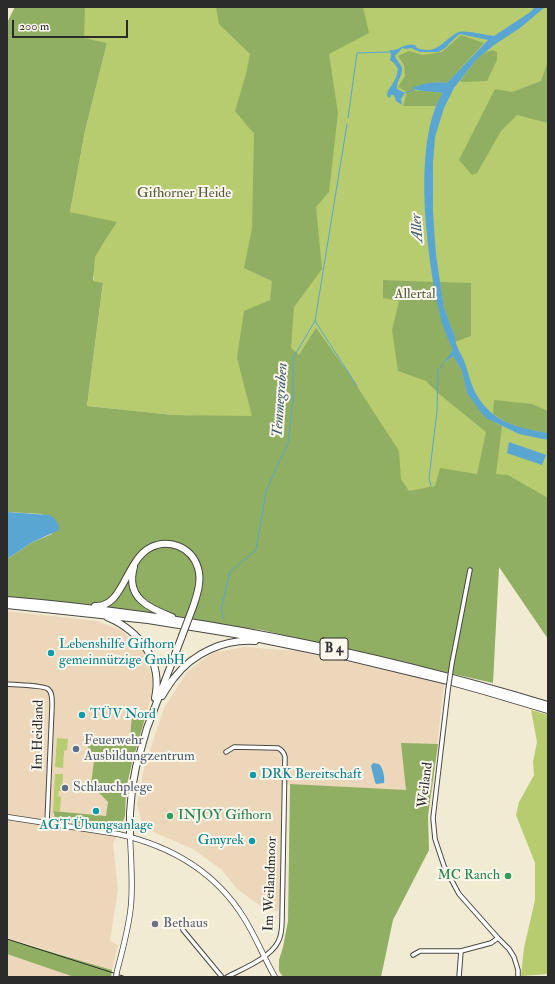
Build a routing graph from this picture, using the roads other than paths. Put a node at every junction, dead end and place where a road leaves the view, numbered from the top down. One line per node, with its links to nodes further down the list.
1 (136, 560): 5 (highway); 7 (highway); 12 (highway, bridge)
2 (470, 570): 18 (street, Weiland, bridge)
3 (7, 600): 5 (highway, B 4)
4 (7, 605): 6 (highway, B 4)
5 (82, 607): 7 (highway, B 4)
6 (100, 615): 8 (highway, B 4); 12 (highway)
7 (179, 620): 10 (highway, B 4)
8 (283, 644): 11 (highway, B 4); 12 (highway)
9 (7, 684): 15 (street, Im Heidland)
10 (548, 705)
11 (548, 710)
12 (152, 715): 16 (highway)
13 (226, 752): 21 (street, Im Weilandmoor)
14 (7, 817): 15 (street)
15 (47, 823): 16 (street)
16 (130, 836): 21 (street); 22 (street, bridge)
17 (182, 922): 23 (street)
18 (498, 938): 19 (street); 27 (street, Weiland)
19 (461, 951): 20 (street); 26 (street)
20 (413, 955)
21 (264, 956): 24 (street, Im Weilandmoor); 25 (street)
22 (116, 977)
23 (222, 977)
24 (227, 977)
25 (276, 977)
26 (459, 977)
27 (518, 977)

